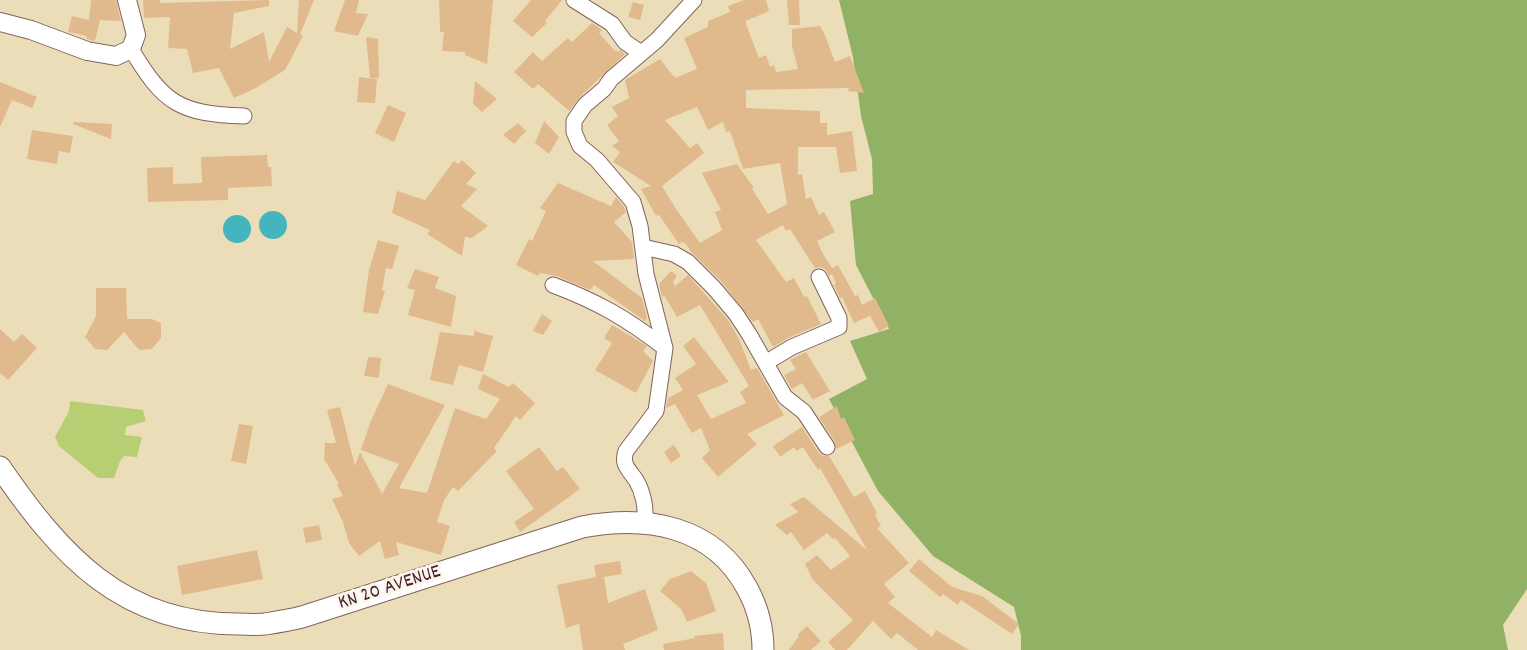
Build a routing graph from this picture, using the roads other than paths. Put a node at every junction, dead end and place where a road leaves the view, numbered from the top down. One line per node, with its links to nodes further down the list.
1 (127, 0): 5 (street)
2 (574, 0): 6 (street)
3 (684, 3): 6 (street)
4 (0, 22): 5 (street)
5 (131, 49): 7 (street)
6 (641, 53): 8 (street)
7 (244, 116)
8 (643, 247): 11 (street); 12 (street)
9 (819, 277): 12 (street)
10 (553, 285): 11 (street)
11 (664, 348): 15 (street)
12 (767, 362): 13 (street)
13 (827, 447)
14 (0, 467): 15 (main road, KN 20 AVENUE)
15 (644, 522): 16 (main road, KN 20 AVENUE)
16 (763, 650)

